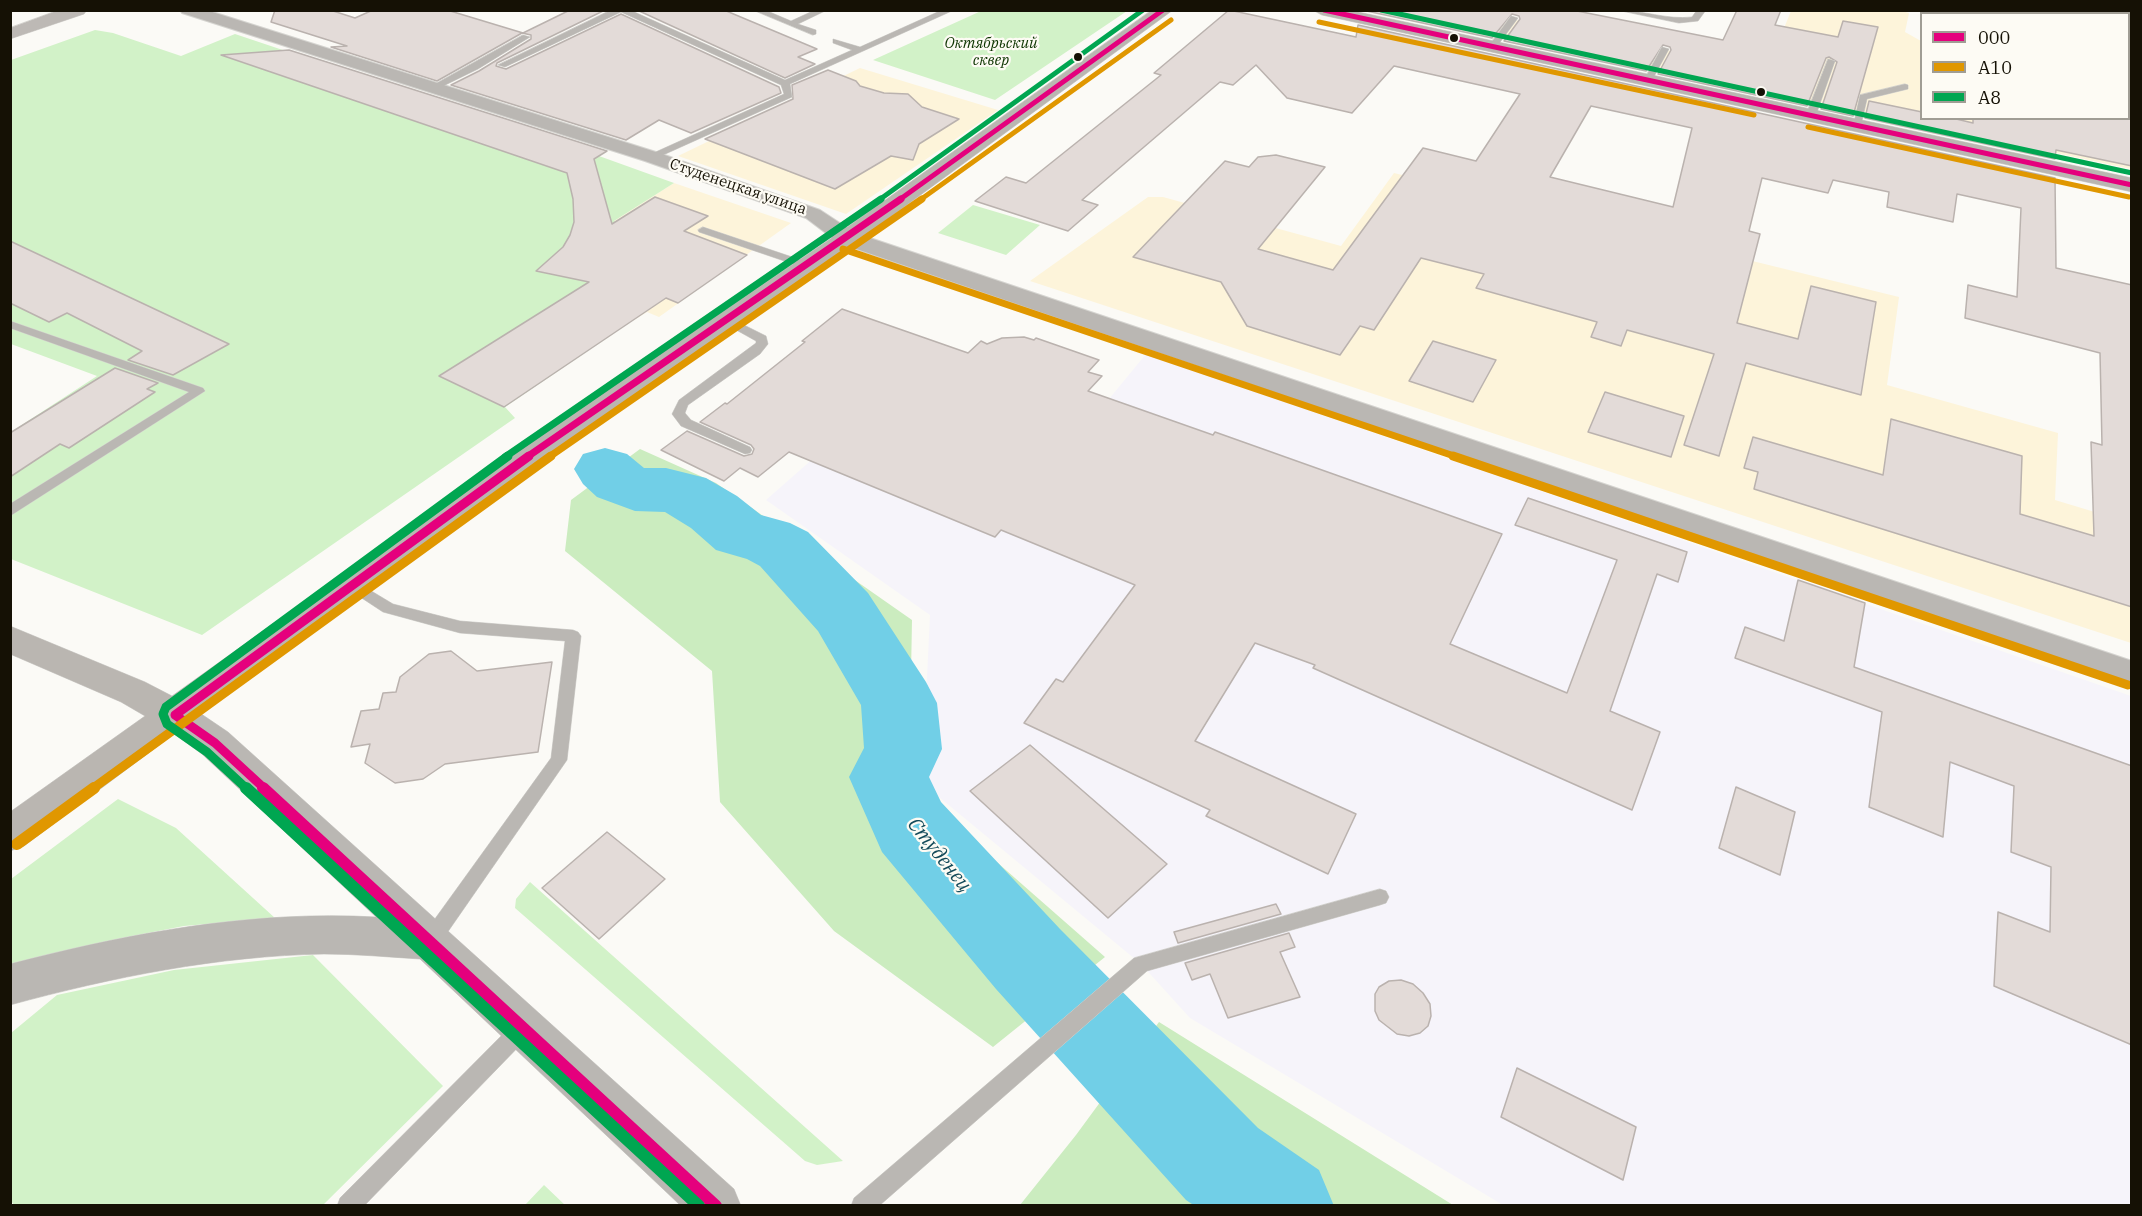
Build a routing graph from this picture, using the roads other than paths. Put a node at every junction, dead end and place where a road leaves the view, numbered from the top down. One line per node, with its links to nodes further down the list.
1 (50, 10): 14 (main road)
2 (78, 10): 18 (main road)
3 (188, 10): 29 (street, Студенецкая улица)
4 (620, 10): 25 (lane); 27 (lane)
5 (757, 10): 15 (lane)
6 (822, 10): 15 (lane)
7 (950, 10): 23 (lane)
8 (1164, 10): 35 (main road)
9 (1322, 10): 21 (main road)
10 (1621, 10): 13 (lane)
11 (1702, 10): 13 (lane)
12 (1514, 18): 21 (lane)
13 (1680, 21): 16 (lane)
14 (10, 24)
15 (791, 24): 17 (lane)
16 (1675, 31)
17 (813, 32)
18 (10, 34)
19 (526, 37): 29 (lane)
20 (836, 41): 23 (lane)
21 (1492, 47): 26 (main road)
22 (1665, 49): 26 (lane)
23 (860, 50): 27 (lane)
24 (1831, 61): 30 (lane)
25 (502, 65)
26 (1648, 80): 30 (main road)
27 (785, 83): 32 (lane)
28 (1905, 87): 31 (lane)
29 (432, 88): 32 (street, Студенецкая улица)
30 (1811, 115): 31 (main road)
31 (1856, 125): 33 (main road)
32 (652, 157): 35 (street, Студенецкая улица)
33 (2132, 184)
34 (703, 230): 36 (lane)
35 (847, 238): 36 (main road); 43 (street, Студенецкая улица)
36 (806, 265): 37 (main road)
37 (726, 320): 39 (lane); 41 (main road)
38 (10, 324): 40 (lane)
39 (745, 450)
40 (10, 511)
41 (353, 585): 44 (main road); 47 (lane)
42 (10, 639): 44 (main road)
43 (2132, 674)
44 (175, 715): 45 (main road); 47 (street)
45 (10, 834)
46 (1380, 897): 52 (lane)
47 (430, 940): 48 (street); 49 (street)
48 (10, 986)
49 (524, 1026): 50 (lane); 51 (street)
50 (348, 1206)
51 (717, 1206)
52 (862, 1206)

